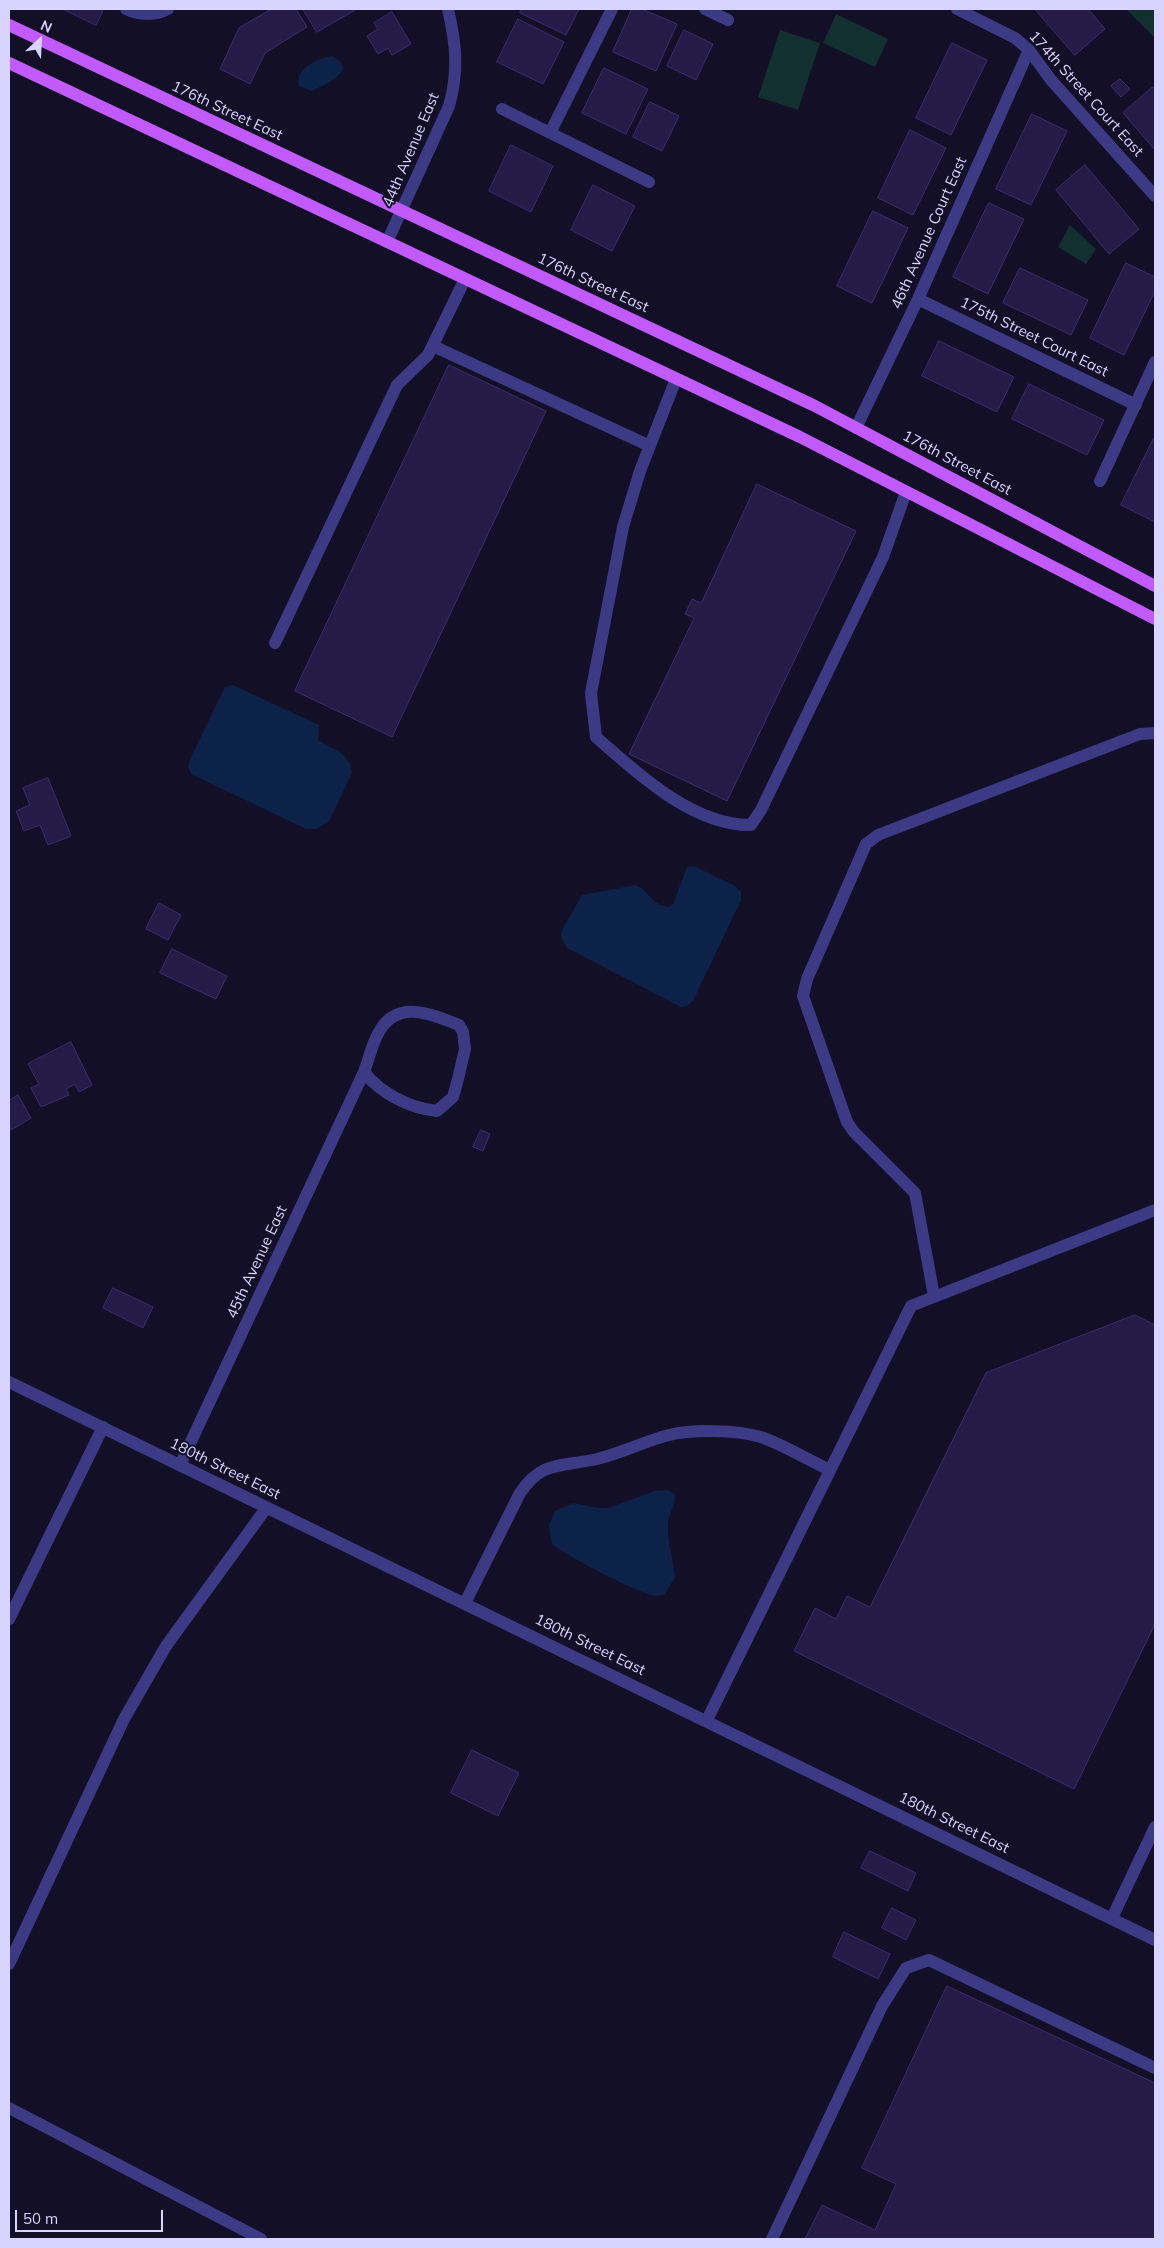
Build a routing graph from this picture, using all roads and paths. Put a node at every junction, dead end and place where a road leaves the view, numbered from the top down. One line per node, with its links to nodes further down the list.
1 (126, 9): 2 (street)
2 (168, 9)
3 (448, 9): 15 (street, 44th Avenue East)
4 (612, 9): 12 (street)
5 (705, 9): 7 (street)
6 (957, 9): 9 (street, 174th Street Court East)
7 (728, 20)
8 (9, 26): 15 (main road, 176th Street East)
9 (1029, 50): 14 (street, 174th Street Court East); 18 (street, 46th Avenue Court East)
10 (9, 63): 16 (main road)
11 (502, 109): 12 (street)
12 (550, 133): 13 (street)
13 (649, 182)
14 (1155, 196)
15 (402, 211): 16 (street, 44th Avenue East); 23 (main road, 176th Street East)
16 (387, 242): 17 (main road)
17 (465, 278): 19 (street); 21 (main road)
18 (918, 299): 22 (street, 175th Street Court East); 23 (street, 46th Avenue Court East)
19 (433, 346): 24 (street); 29 (street)
20 (1155, 362): 22 (street)
21 (676, 379): 24 (street); 26 (main road)
22 (1136, 405): 25 (street)
23 (856, 428): 27 (main road, 176th Street East)
24 (650, 446): 26 (street)
25 (1100, 481)
26 (906, 492): 28 (main road)
27 (1155, 586)
28 (1155, 620)
29 (275, 643)
30 (1155, 733): 33 (street)
31 (364, 1072): 31 (street); 36 (street, 45th Avenue East)
32 (1155, 1210): 33 (street)
33 (934, 1296): 37 (street)
34 (9, 1382): 35 (street, 180th Street East)
35 (103, 1428): 36 (street, 180th Street East); 40 (street)
36 (180, 1466): 38 (street, 180th Street East)
37 (830, 1470): 39 (street); 41 (street)
38 (266, 1507): 39 (street, 180th Street East); 45 (street)
39 (465, 1603): 41 (street, 180th Street East)
40 (9, 1619)
41 (707, 1720): 43 (street, 180th Street East)
42 (1155, 1827): 43 (street)
43 (1112, 1918): 44 (street, 180th Street East)
44 (1155, 1940)
45 (9, 1964)
46 (1155, 2068): 49 (street)
47 (9, 2108): 48 (street)
48 (261, 2239)
49 (772, 2239)

